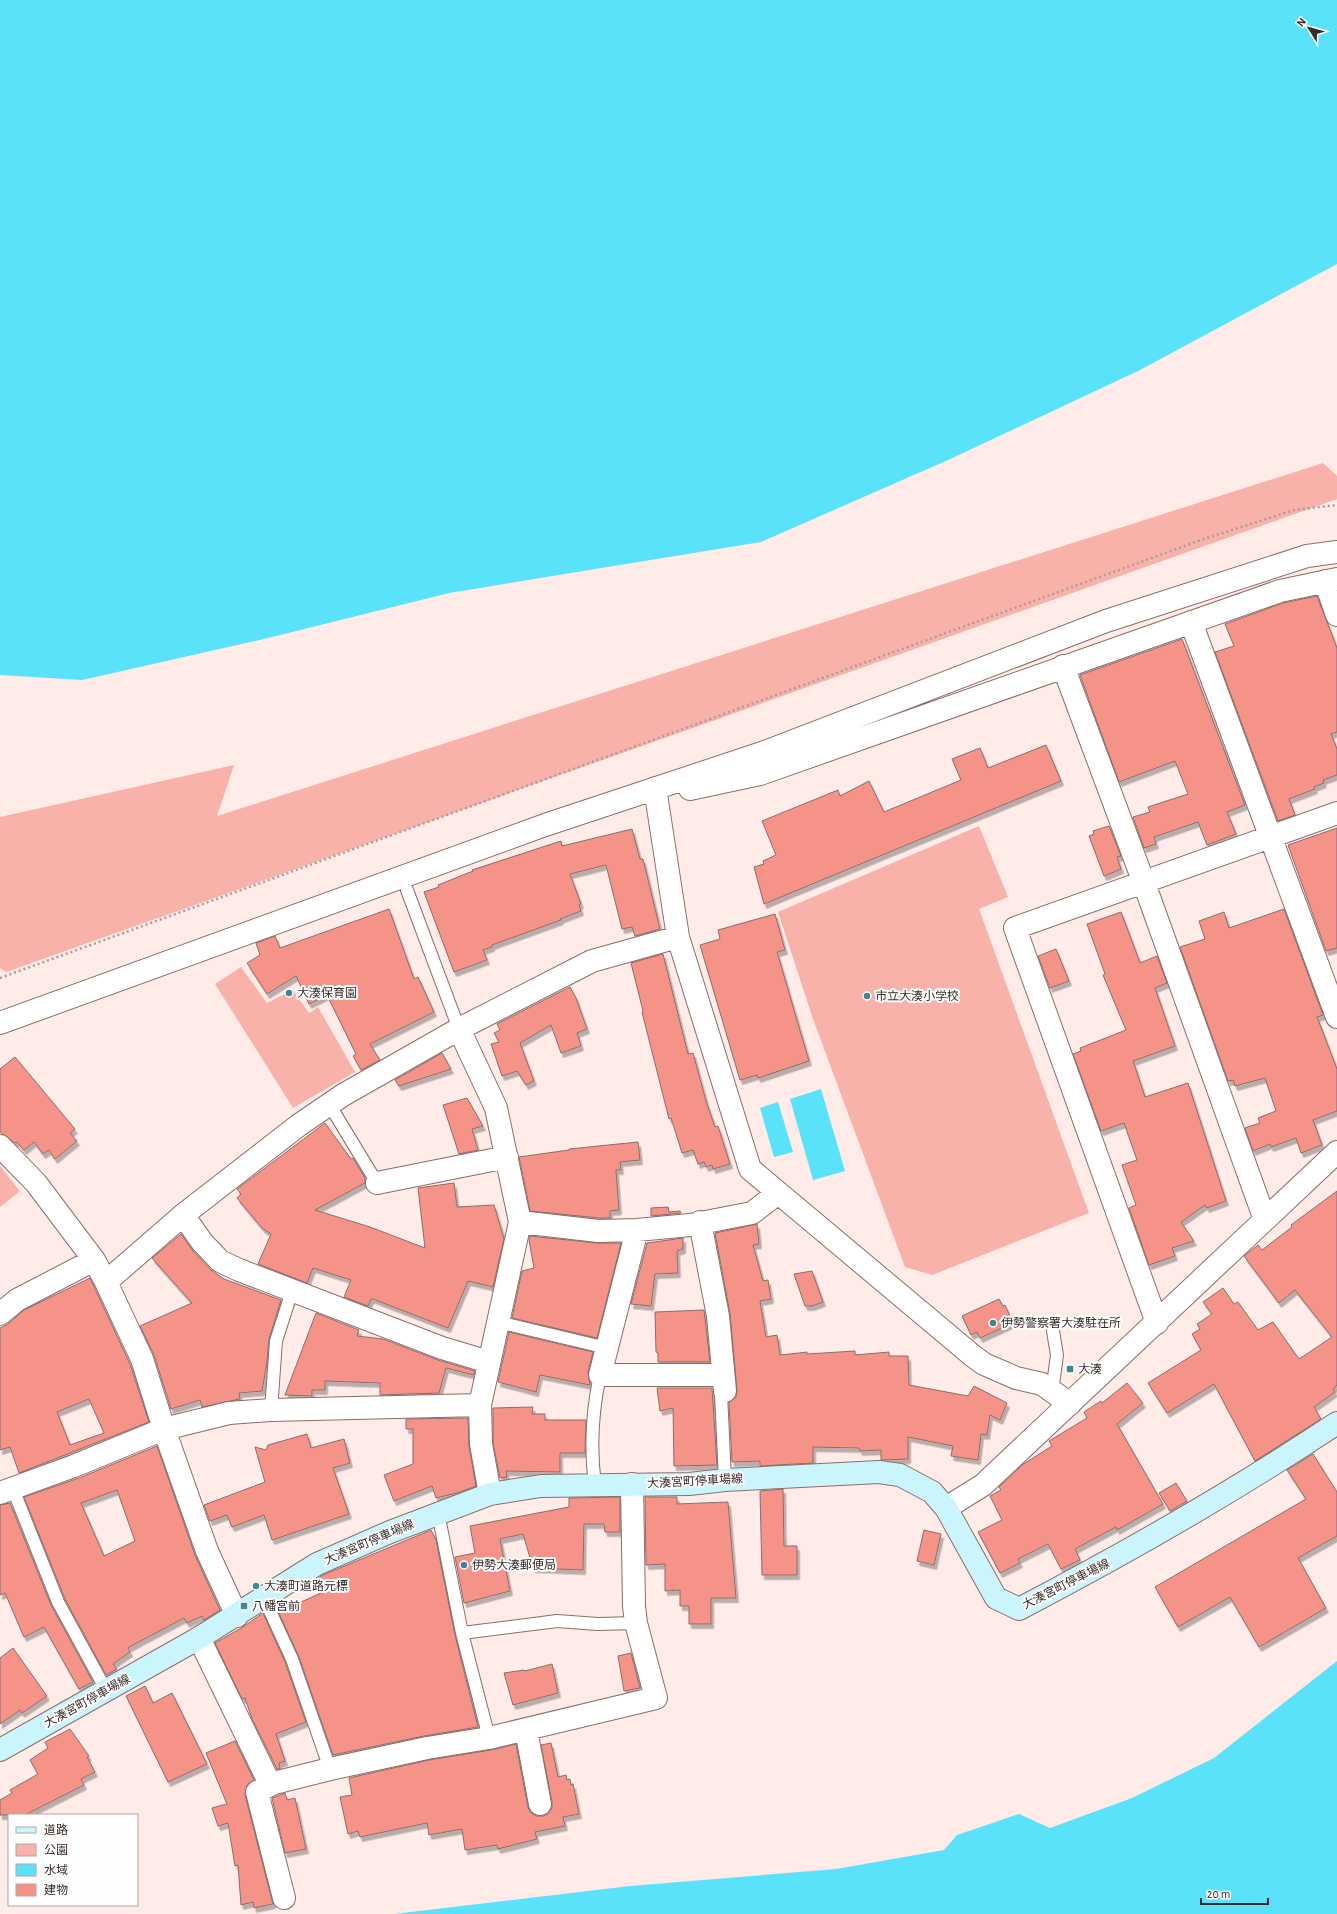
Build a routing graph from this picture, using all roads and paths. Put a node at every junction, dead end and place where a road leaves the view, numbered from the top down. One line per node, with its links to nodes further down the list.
1 (1337, 505): 13 (path)
2 (1337, 552): 7 (street)
3 (1331, 580): 4 (street); 5 (street)
4 (1337, 615)
5 (1191, 622): 6 (street); 9 (street)
6 (1063, 666): 7 (street); 10 (street)
7 (656, 792): 12 (street); 15 (street)
8 (1337, 813): 9 (street)
9 (1272, 837): 10 (street); 14 (street)
10 (1144, 883): 24 (street); 33 (street)
11 (407, 890): 16 (lane)
12 (678, 937): 16 (street); 22 (street)
13 (0, 978)
14 (1337, 1017)
15 (0, 1023)
16 (459, 1029): 17 (street); 20 (street)
17 (329, 1104): 21 (lane); 23 (street)
18 (0, 1146): 28 (street)
19 (1337, 1152): 24 (street)
20 (507, 1157): 21 (street); 25 (street)
21 (377, 1183)
22 (778, 1193): 26 (street); 39 (street)
23 (183, 1215): 29 (street); 30 (street)
24 (1265, 1220): 33 (street)
25 (520, 1222): 27 (street); 32 (street)
26 (700, 1222): 27 (street); 38 (street)
27 (637, 1230): 35 (street)
28 (94, 1260): 29 (street); 31 (street)
29 (106, 1282): 44 (street)
30 (292, 1291): 36 (street); 42 (lane)
31 (0, 1314)
32 (498, 1322): 35 (lane); 36 (street)
33 (1157, 1323): 40 (street)
34 (1053, 1331): 39 (lane)
35 (607, 1348): 37 (street)
36 (489, 1362): 41 (street)
37 (600, 1375): 38 (street); 47 (lane)
38 (724, 1383): 45 (lane)
39 (1052, 1392): 40 (street)
40 (1070, 1404): 50 (street)
41 (480, 1405): 42 (street); 49 (street)
42 (271, 1410): 44 (street)
43 (1337, 1423): 50 (main road, 大湊宮町停車場線)
44 (164, 1429): 48 (street); 53 (street)
45 (725, 1480): 46 (main road, 大湊宮町停車場線); 50 (main road, 大湊宮町停車場線)
46 (632, 1484): 47 (main road, 大湊宮町停車場線); 54 (street)
47 (595, 1485): 49 (main road, 大湊宮町停車場線)
48 (4, 1490): 57 (lane)
49 (490, 1494): 51 (main road, 大湊宮町停車場線)
50 (946, 1508)
51 (438, 1513): 52 (main road, 大湊宮町停車場線); 55 (lane)
52 (264, 1598): 53 (main road, 大湊宮町停車場線); 61 (lane)
53 (237, 1616): 56 (main road, 大湊宮町停車場線)
54 (636, 1623): 55 (lane); 58 (street)
55 (462, 1633): 59 (lane)
56 (199, 1638): 57 (main road, 大湊宮町停車場線); 62 (street)
57 (106, 1690): 60 (main road, 大湊宮町停車場線)
58 (526, 1730): 59 (street); 63 (street)
59 (489, 1738): 61 (street)
60 (1, 1748)
61 (330, 1769): 62 (street)
62 (274, 1783): 64 (street)
63 (540, 1804)
64 (284, 1898)

